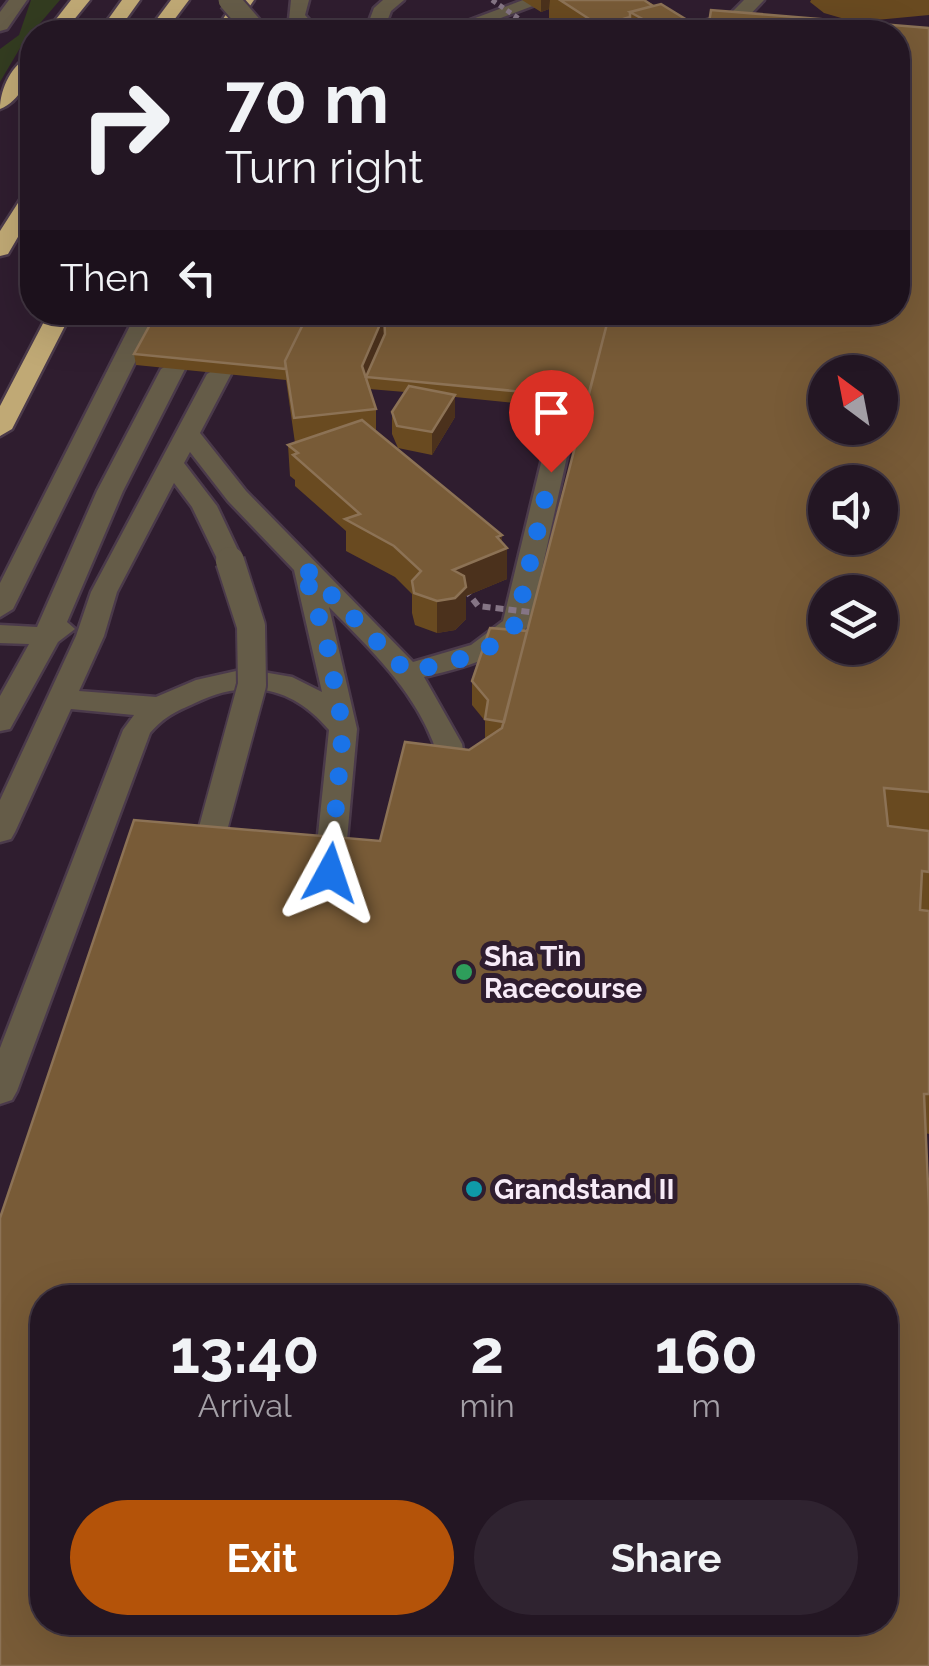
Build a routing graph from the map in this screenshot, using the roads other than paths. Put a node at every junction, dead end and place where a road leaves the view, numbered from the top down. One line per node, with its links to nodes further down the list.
1 (18, 0): 12 (street)
2 (81, 0): 7 (highway)
3 (229, 0): 8 (street, bridge)
4 (395, 0): 9 (street)
5 (756, 0): 11 (street)
6 (528, 4): 10 (street)
7 (65, 20)
8 (250, 20)
9 (378, 20)
10 (482, 20)
11 (728, 20)
12 (0, 25)
13 (20, 77): 14 (highway)
14 (0, 103)
15 (20, 216): 16 (highway)
16 (0, 249)
17 (54, 325): 21 (highway)
18 (142, 325): 27 (street)
19 (174, 369): 29 (street)
20 (219, 374): 22 (street)
21 (0, 429)
22 (188, 433): 24 (street); 25 (street)
23 (560, 434): 30 (street)
24 (172, 464): 26 (street); 37 (street, bridge)
25 (302, 565): 30 (street); 34 (street)
26 (104, 592): 29 (street); 31 (street)
27 (0, 610)
28 (0, 634): 29 (street)
29 (47, 636): 33 (street)
30 (407, 672): 35 (street)
31 (62, 700): 32 (street); 36 (street)
32 (158, 706): 34 (street); 39 (street)
33 (0, 722)
34 (343, 728): 38 (street)
35 (455, 788)
36 (0, 832)
37 (204, 862)
38 (330, 873)
39 (0, 1091)

